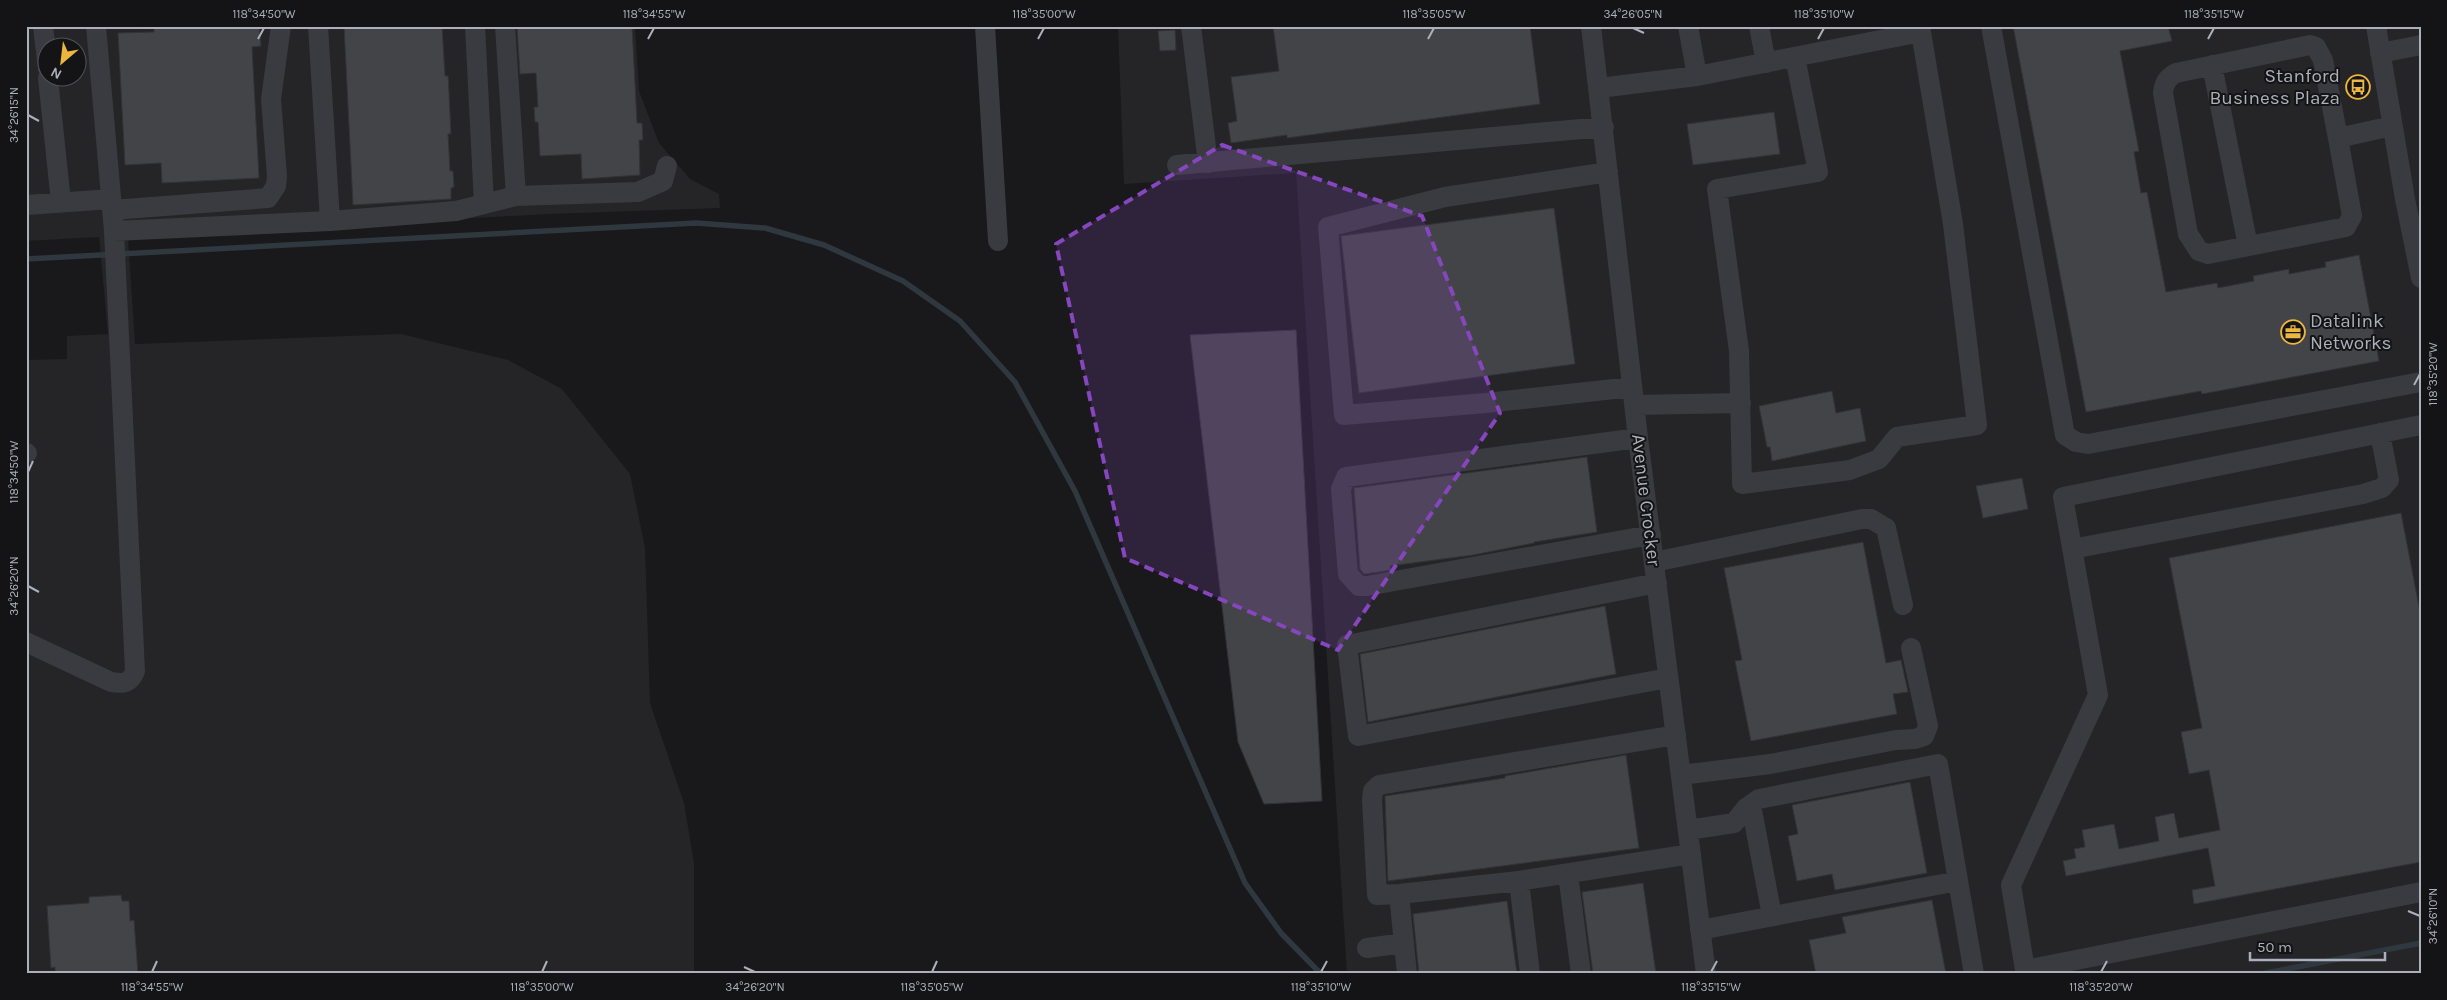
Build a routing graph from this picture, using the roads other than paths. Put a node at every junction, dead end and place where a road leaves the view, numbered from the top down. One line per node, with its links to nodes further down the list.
1 (96, 26): 31 (street)
2 (281, 26): 31 (street)
3 (318, 26): 34 (street)
4 (475, 26): 32 (street)
5 (505, 26): 29 (street)
6 (985, 26): 37 (street)
7 (1191, 26): 25 (street)
8 (1591, 26): 21 (street, Avenue Crocker)
9 (1688, 26): 19 (street)
10 (1759, 26): 17 (street)
11 (1992, 26): 40 (street)
12 (2376, 26): 15 (street)
13 (1921, 29): 16 (street); 42 (street)
14 (2421, 44): 15 (street)
15 (2380, 53): 22 (street)
16 (1794, 57): 17 (street); 42 (street)
17 (1766, 63): 19 (street)
18 (2212, 65): 24 (street); 38 (street); 38 (street)
19 (1697, 76): 21 (street)
20 (49, 88): 30 (street)
21 (1599, 88): 23 (street, Avenue Crocker)
22 (2392, 126): 24 (street); 36 (street)
23 (1604, 127): 25 (street); 28 (street, Avenue Crocker)
24 (2338, 138): 38 (street)
25 (1208, 163): 26 (street)
26 (1177, 165)
27 (667, 166): 29 (street)
28 (1608, 172): 41 (street, Avenue Crocker); 41 (street)
29 (516, 196): 32 (street)
30 (61, 202): 31 (street); 33 (street)
31 (111, 204): 35 (street)
32 (484, 204): 34 (street)
33 (26, 205)
34 (330, 221): 35 (street)
35 (114, 231): 51 (street)
36 (2416, 234): 39 (street)
37 (998, 241)
38 (2248, 246)
39 (2421, 278)
40 (2421, 382)
41 (1633, 396): 42 (street); 45 (street, Avenue Crocker)
42 (1741, 403)
43 (2421, 425): 44 (street)
44 (2380, 433): 47 (street); 47 (street)
45 (1638, 438): 46 (street, Avenue Crocker); 46 (street)
46 (1650, 535): 48 (street, Avenue Crocker)
47 (2072, 549): 62 (street)
48 (1654, 562): 49 (street, Avenue Crocker); 50 (street)
49 (1656, 582): 53 (street, Avenue Crocker); 53 (street)
50 (1903, 605)
51 (26, 642)
52 (1911, 648): 55 (street)
53 (1668, 678): 54 (street, Avenue Crocker)
54 (1676, 735): 55 (street, Avenue Crocker); 63 (street)
55 (1681, 775): 57 (street, Avenue Crocker)
56 (1751, 805): 57 (street); 61 (street); 64 (street)
57 (1688, 830): 58 (street, Avenue Crocker)
58 (1690, 854): 59 (street); 65 (street, Avenue Crocker)
59 (1568, 874): 60 (street); 70 (street)
60 (1519, 881): 63 (street); 69 (street)
61 (1958, 881): 64 (street); 72 (street)
62 (2421, 892)
63 (1399, 894): 66 (street)
64 (1772, 916): 65 (street)
65 (1700, 930): 71 (street, Avenue Crocker)
66 (1404, 943): 67 (street); 68 (street)
67 (1367, 948)
68 (1407, 974)
69 (1530, 974)
70 (1581, 974)
71 (1706, 974)
72 (1974, 974)

